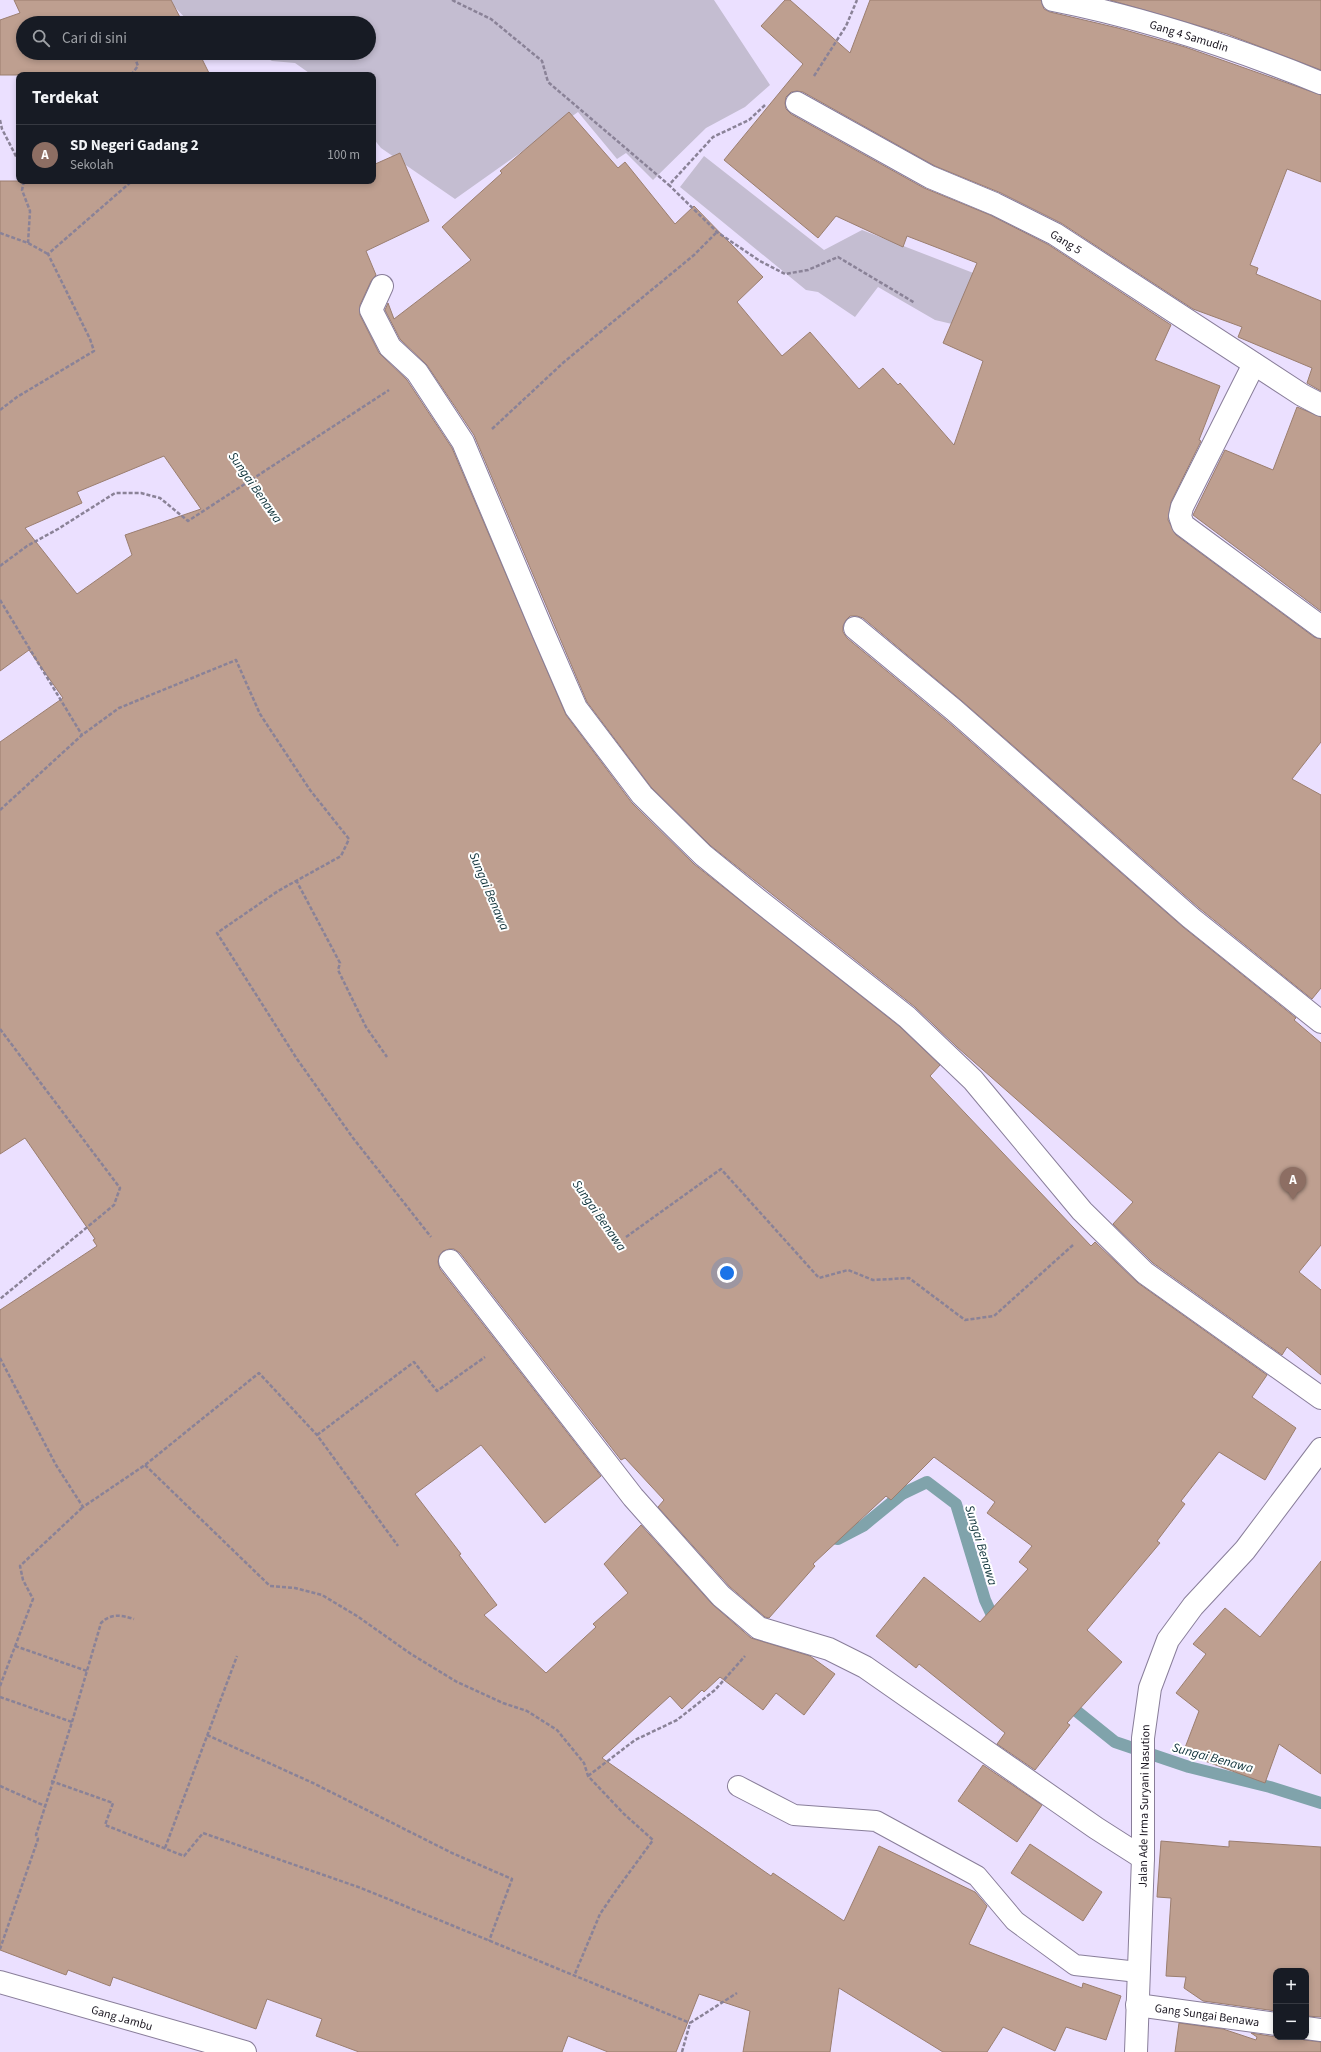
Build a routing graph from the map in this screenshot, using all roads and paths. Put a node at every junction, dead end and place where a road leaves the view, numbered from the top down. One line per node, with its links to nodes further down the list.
1 (452, 0): 12 (path)
2 (857, 0): 7 (path)
3 (1053, 0): 6 (street, Gang 4 Samudin)
4 (136, 60): 5 (path)
5 (133, 72)
6 (1321, 83)
7 (796, 103): 12 (path); 19 (street, Gang 5)
8 (0, 120): 9 (path)
9 (16, 156)
10 (23, 184): 15 (path)
11 (129, 184): 16 (path)
12 (669, 185): 13 (path)
13 (717, 232): 18 (path); 23 (path)
14 (0, 233): 15 (path)
15 (28, 243): 16 (path)
16 (48, 254): 22 (path)
17 (382, 286): 20 (street)
18 (915, 303)
19 (1254, 364): 21 (street, Gang 5); 26 (street)
20 (417, 372): 23 (street); 24 (path)
21 (1321, 405)
22 (0, 410)
23 (468, 452): 34 (street)
24 (0, 566)
25 (0, 600): 28 (path)
26 (1321, 627)
27 (855, 628): 31 (street)
28 (82, 735): 29 (path); 30 (path)
29 (0, 810)
30 (296, 880): 33 (path); 36 (path)
31 (1321, 1022)
32 (0, 1029): 37 (path)
33 (387, 1058)
34 (1096, 1225): 35 (path); 40 (street)
35 (626, 1237)
36 (450, 1261): 38 (street)
37 (0, 1300)
38 (509, 1339): 41 (path); 47 (street)
39 (0, 1358): 44 (path)
40 (1321, 1398)
41 (317, 1435): 43 (path); 45 (path)
42 (1321, 1449): 61 (street, Jalan Ade Irma Suryani Nasution)
43 (145, 1465): 44 (path); 55 (path)
44 (83, 1507): 48 (path)
45 (398, 1546)
46 (134, 1619): 50 (path)
47 (768, 1632): 55 (path); 61 (street)
48 (15, 1646): 50 (path); 51 (path)
49 (237, 1656): 54 (path)
50 (87, 1671): 53 (path)
51 (0, 1686)
52 (0, 1697): 53 (path)
53 (72, 1722): 56 (path)
54 (207, 1735): 60 (path); 62 (path)
55 (588, 1776): 65 (path)
56 (52, 1781): 59 (path); 60 (path)
57 (0, 1786): 59 (path)
58 (738, 1786): 64 (lane)
59 (45, 1806): 63 (path)
60 (165, 1848): 62 (path)
61 (1143, 1858): 64 (street, Jalan Ade Irma Suryani Nasution)
62 (489, 1941): 65 (path)
63 (0, 1949)
64 (1138, 1972): 68 (street, Jalan Ade Irma Suryani Nasution)
65 (574, 1976): 69 (path)
66 (0, 1982): 73 (street, Gang Jambu)
67 (737, 1993): 69 (path)
68 (1137, 2005): 70 (street, Gang Sungai Benawa); 75 (street, Jalan Ade Irma Suryani Nasution)
69 (690, 2023): 74 (path)
70 (1273, 2024)
71 (1309, 2028): 72 (street)
72 (1321, 2030)
73 (245, 2052)
74 (682, 2052)
75 (1136, 2052)

